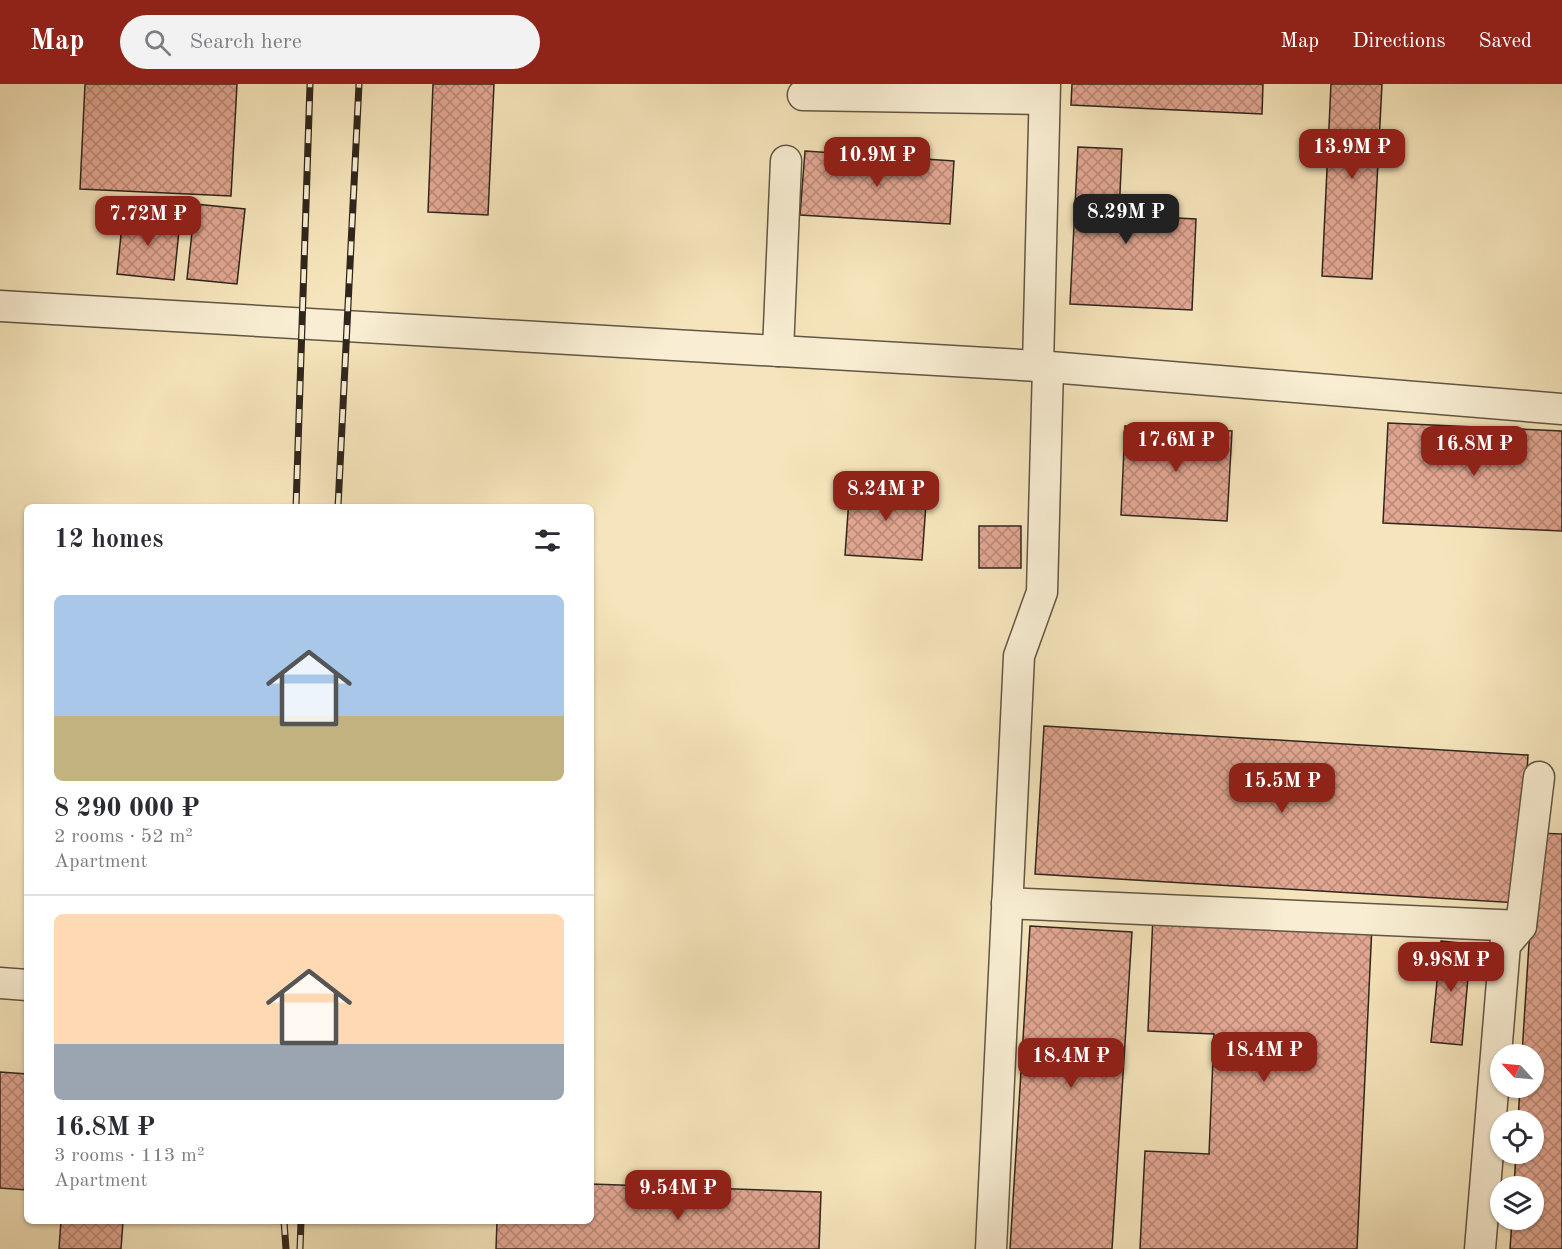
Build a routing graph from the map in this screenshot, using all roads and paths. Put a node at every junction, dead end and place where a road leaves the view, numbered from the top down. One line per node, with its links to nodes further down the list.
1 (1045, 91): 2 (lane); 6 (lane)
2 (803, 94)
3 (786, 161): 5 (lane)
4 (0, 306): 5 (lane)
5 (778, 351): 6 (lane)
6 (1043, 366): 7 (lane); 9 (lane)
7 (1562, 409)
8 (1539, 777): 10 (lane)
9 (1007, 903): 10 (lane); 13 (lane)
10 (1521, 926): 14 (lane)
11 (0, 983): 12 (lane)
12 (24, 984)
13 (991, 1249)
14 (1480, 1249)

